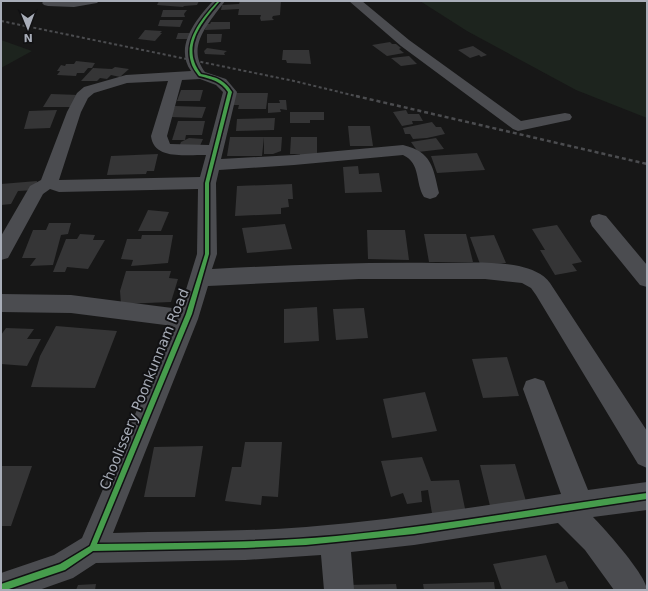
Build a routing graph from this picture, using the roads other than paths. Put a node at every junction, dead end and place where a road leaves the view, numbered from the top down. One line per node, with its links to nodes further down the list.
1 (93, 1): 4 (street)
2 (219, 1): 5 (street)
3 (356, 1): 7 (street)
4 (48, 3)
5 (200, 75): 6 (street); 8 (street, Choolissery Poonkunnam Road)
6 (176, 76): 8 (street); 9 (street)
7 (565, 117)
8 (211, 166): 9 (street); 10 (street); 14 (street, Choolissery Poonkunnam Road)
9 (50, 183): 12 (street)
10 (430, 193)
11 (599, 221): 15 (street)
12 (8, 228): 13 (street)
13 (1, 252)
14 (200, 278): 17 (street, Choolissery Poonkunnam Road); 19 (street)
15 (647, 278)
16 (1, 303): 17 (street)
17 (188, 319): 23 (street, Choolissery Poonkunnam Road)
18 (535, 389): 21 (street)
19 (647, 455)
20 (647, 496): 21 (street)
21 (571, 506): 22 (street); 26 (street)
22 (335, 540): 23 (street); 25 (street)
23 (92, 548): 24 (street)
24 (1, 588)
25 (338, 590)
26 (633, 590)

